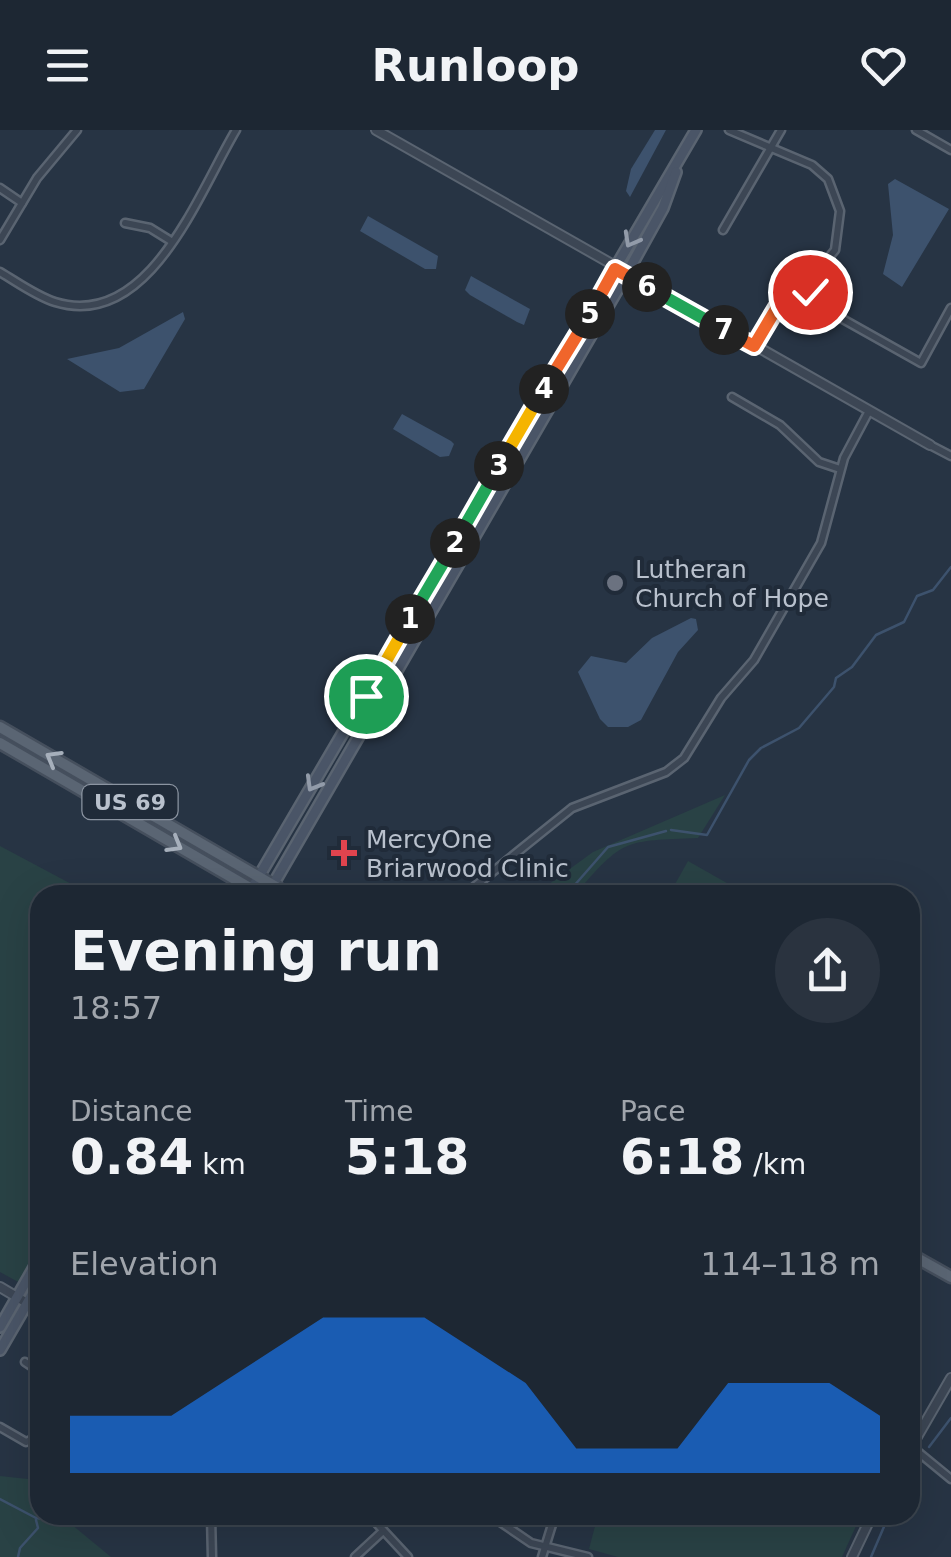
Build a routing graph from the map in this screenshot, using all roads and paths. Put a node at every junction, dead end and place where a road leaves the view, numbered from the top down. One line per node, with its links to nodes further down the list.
1 (78, 130): 12 (street)
2 (236, 130): 16 (street)
3 (376, 130): 17 (street)
4 (696, 130): 10 (main road)
5 (729, 130): 8 (street)
6 (780, 130): 8 (street)
7 (916, 130): 9 (street)
8 (769, 150): 14 (street); 20 (street)
9 (951, 150)
10 (683, 151): 17 (main road, one-way to 17); 19 (main road)
11 (0, 188): 12 (street)
12 (22, 203): 15 (street)
13 (125, 223): 16 (street)
14 (723, 230)
15 (0, 240)
16 (171, 241): 18 (street)
17 (615, 269): 19 (street); 32 (main road, one-way to 32)
18 (0, 272)
19 (626, 275): 22 (street); 33 (main road)
20 (803, 283): 21 (street); 22 (street)
21 (951, 308)
22 (754, 346): 24 (street)
23 (732, 397): 27 (street)
24 (868, 410): 25 (street); 27 (street)
25 (930, 445): 26 (street)
26 (951, 456)
27 (840, 470): 34 (street)
28 (0, 727): 31 (main road, US 69, one-way to 28)
29 (0, 743): 30 (main road, US 69, one-way to 30)
30 (254, 885)
31 (255, 885)
32 (263, 885)
33 (263, 885)
34 (476, 885)
35 (920, 1260): 37 (main road)
36 (30, 1274): 39 (main road)
37 (951, 1277)
38 (0, 1288): 39 (street)
39 (17, 1297): 41 (street); 43 (main road)
40 (30, 1299): 41 (main road)
41 (27, 1304): 42 (street); 44 (main road)
42 (30, 1306)
43 (0, 1326)
44 (0, 1350)
45 (25, 1362): 46 (street)
46 (30, 1365)
47 (951, 1378): 49 (street)
48 (0, 1427): 50 (street)
49 (920, 1432)
50 (30, 1439)
51 (920, 1455): 52 (street)
52 (951, 1479)
53 (214, 1525): 60 (street)
54 (378, 1525): 58 (street)
55 (503, 1525): 59 (street)
56 (552, 1525): 59 (street)
57 (867, 1525): 65 (street)
58 (383, 1531): 61 (street); 62 (street)
59 (546, 1548): 63 (street); 64 (street)
60 (212, 1557)
61 (355, 1557)
62 (408, 1557)
63 (542, 1557)
64 (588, 1557)
65 (852, 1557)

